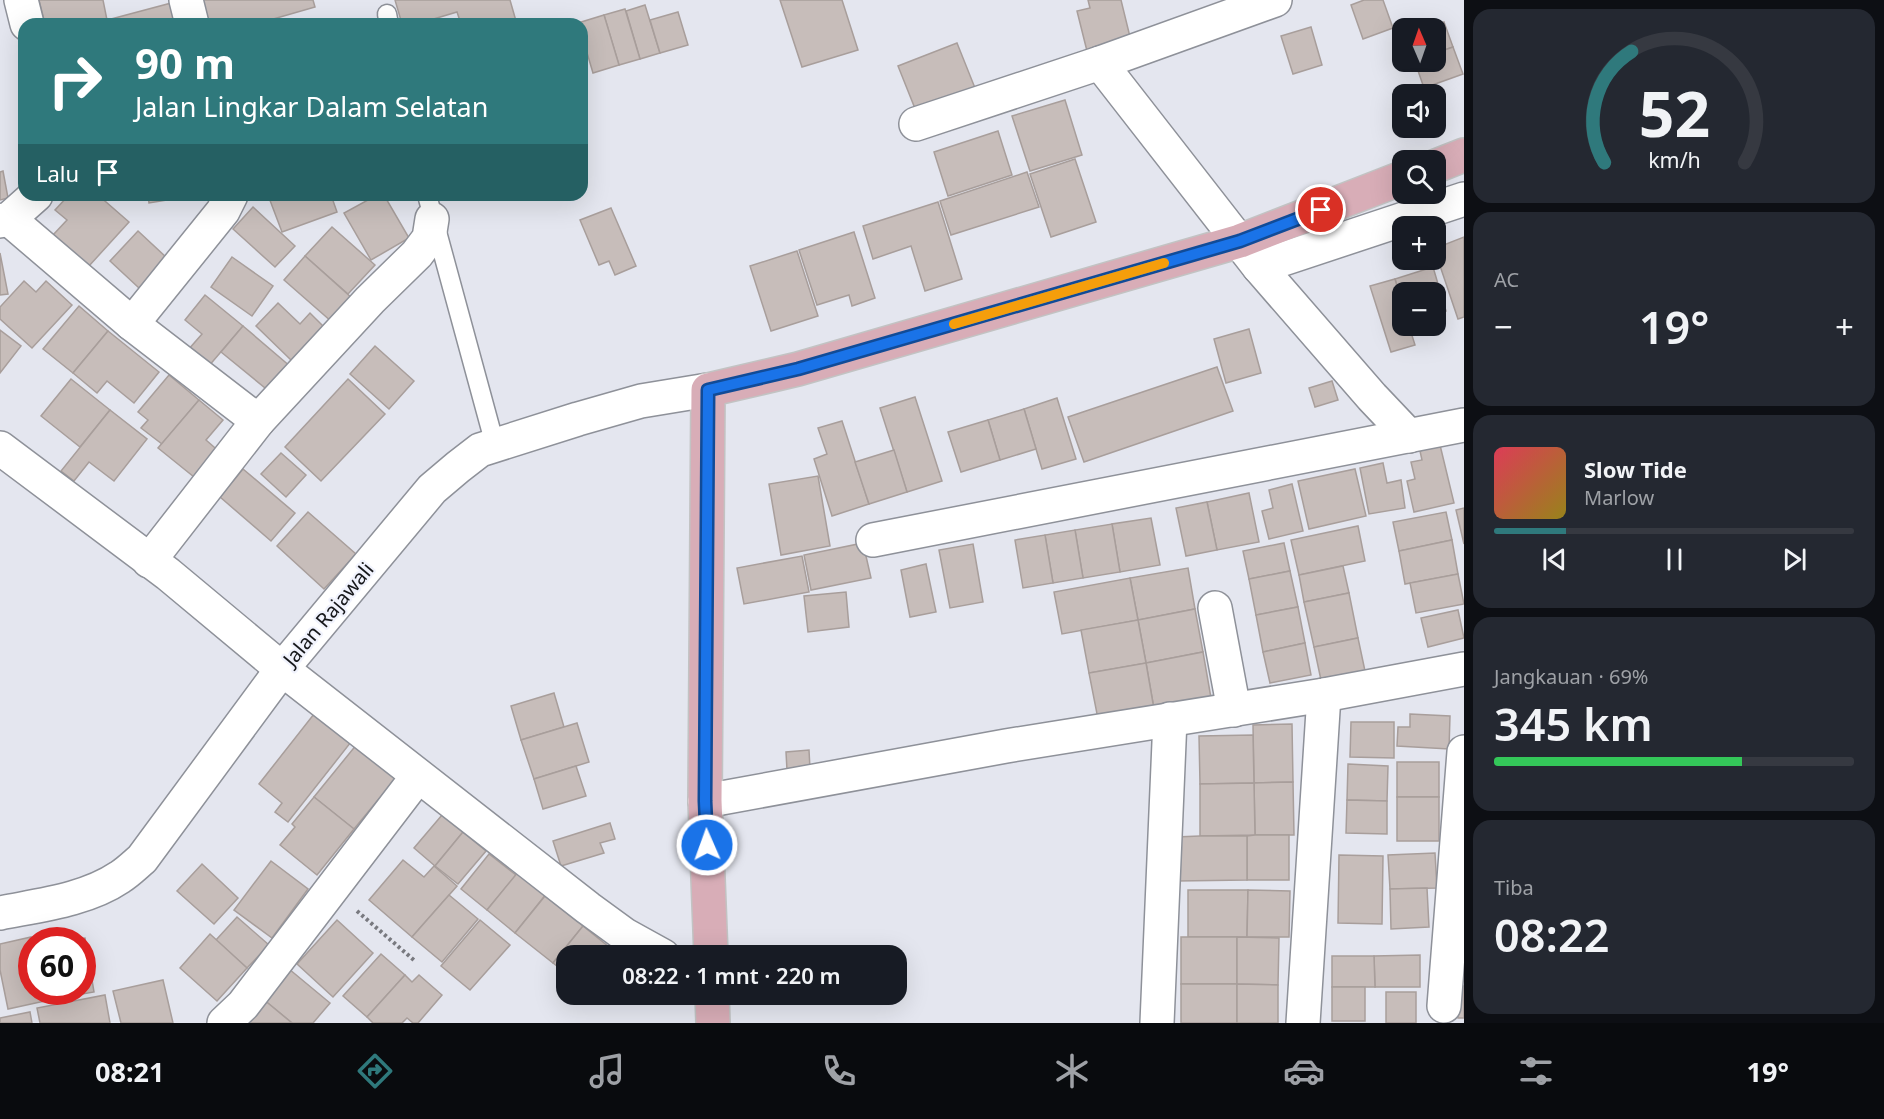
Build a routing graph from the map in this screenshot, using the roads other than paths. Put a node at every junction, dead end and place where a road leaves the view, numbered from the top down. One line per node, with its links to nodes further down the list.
1 (21, 0): 4 (street)
2 (186, 0): 5 (street)
3 (1275, 0): 6 (street)
4 (26, 18)
5 (190, 18)
6 (1100, 63): 7 (street); 16 (street)
7 (916, 124)
8 (1464, 155): 9 (main road)
9 (1446, 162)
10 (1392, 182): 16 (main road)
11 (1464, 199): 17 (street)
12 (28, 201): 15 (street)
13 (228, 201): 18 (street)
14 (430, 207): 20 (street); 23 (lane)
15 (4, 220): 18 (street)
16 (1240, 241): 17 (street); 19 (main road)
17 (1259, 267): 22 (street)
18 (132, 324): 20 (street)
19 (708, 390): 23 (street, Jalan Rajawali); 35 (main road)
20 (258, 421): 26 (street)
21 (1464, 425): 22 (street)
22 (1409, 436): 25 (street)
23 (495, 445): 28 (street, Jalan Rajawali)
24 (0, 448): 26 (street)
25 (873, 540)
26 (149, 561): 28 (street)
27 (1215, 608): 31 (street)
28 (282, 669): 34 (street); 36 (street, Jalan Rajawali)
29 (1464, 669): 30 (street)
30 (1324, 695): 31 (street); 44 (street)
31 (1234, 710): 32 (street)
32 (1170, 719): 35 (street); 43 (street)
33 (1464, 752): 40 (street)
34 (418, 776): 37 (street); 41 (street)
35 (705, 801): 38 (main road)
36 (0, 913)
37 (643, 945)
38 (711, 945)
39 (712, 1005): 42 (main road)
40 (1444, 1006)
41 (224, 1023)
42 (712, 1023)
43 (1157, 1023)
44 (1303, 1023)

